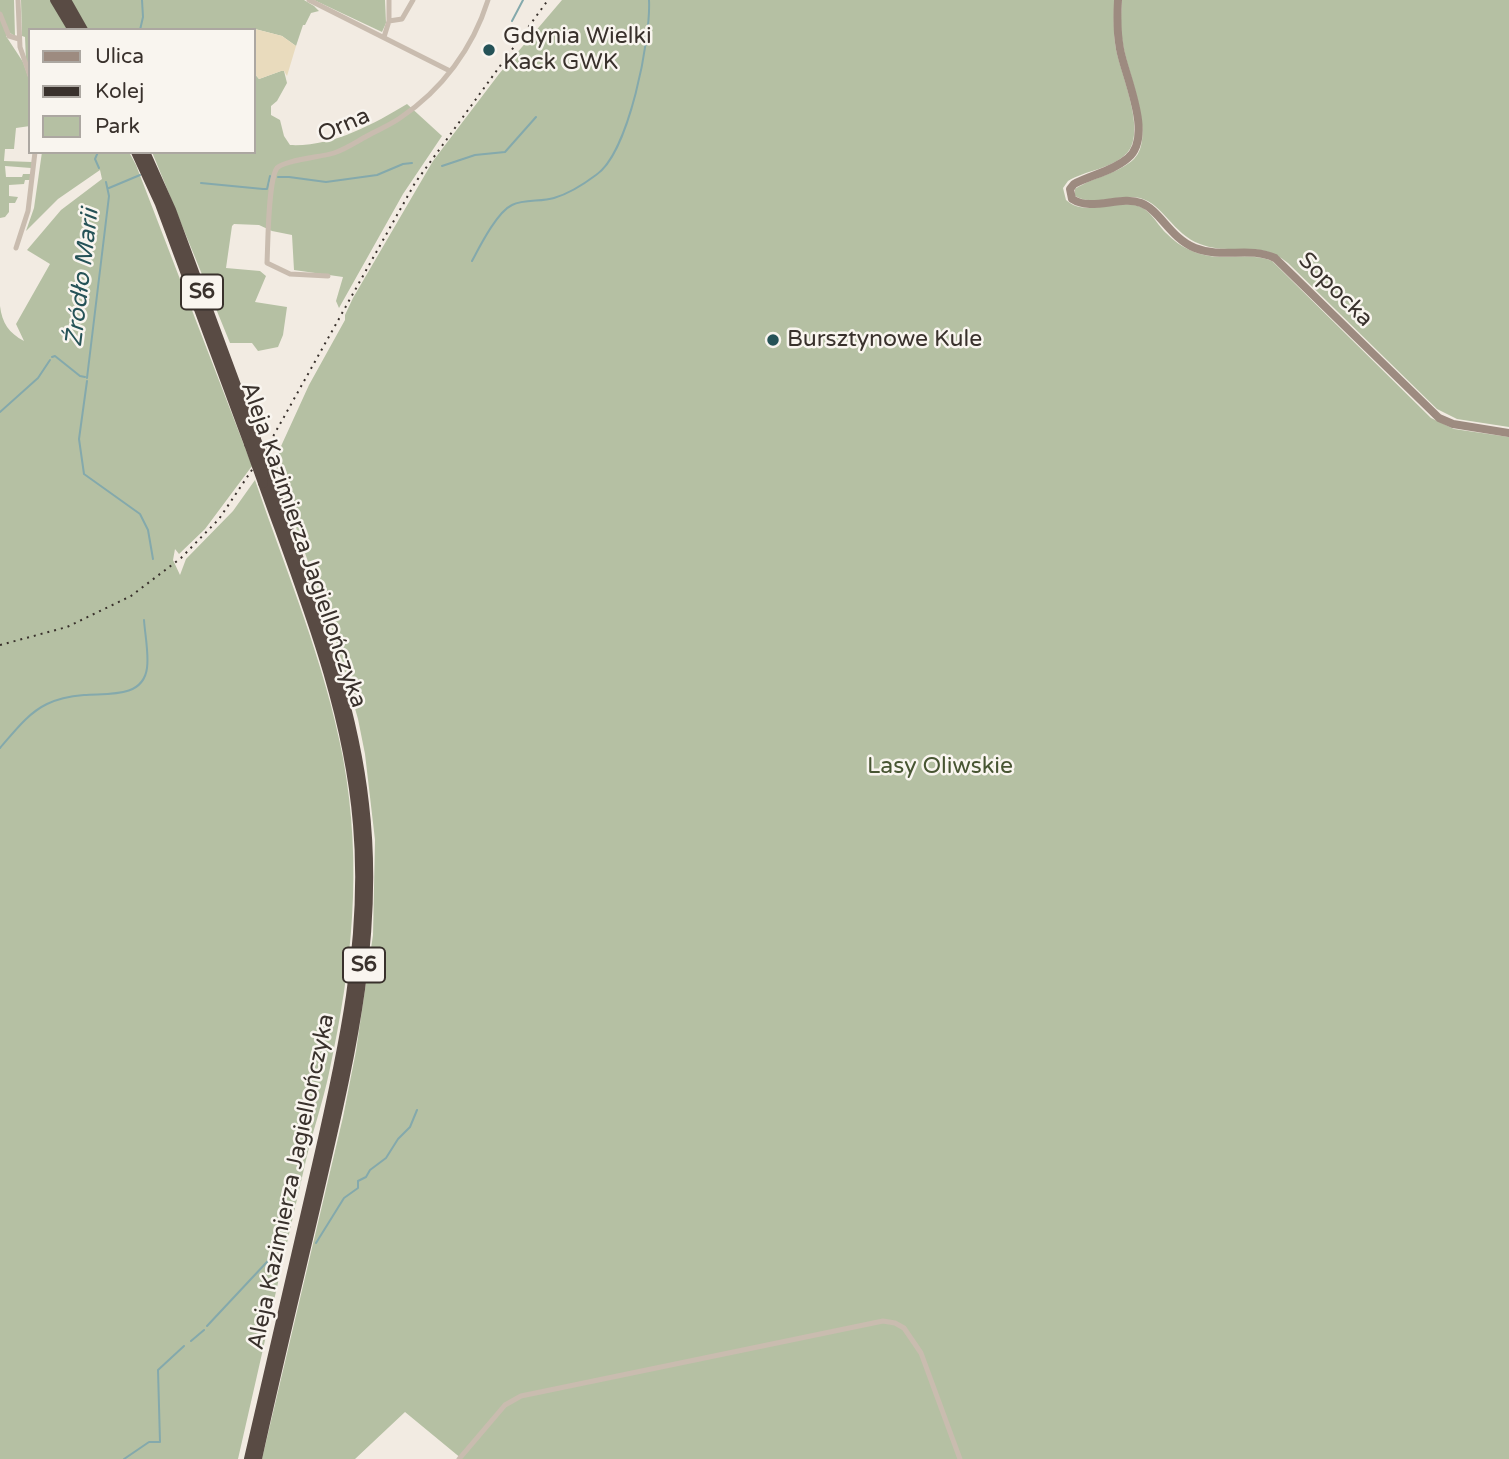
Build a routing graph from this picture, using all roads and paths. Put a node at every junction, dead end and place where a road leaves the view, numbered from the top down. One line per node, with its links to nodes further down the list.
1 (18, 0): 14 (street)
2 (55, 0): 11 (highway)
3 (66, 0): 12 (highway)
4 (309, 0): 13 (street)
5 (389, 0): 10 (street)
6 (413, 0): 10 (street)
7 (488, 0): 16 (street)
8 (1118, 0): 22 (main road, Sopocka)
9 (0, 14): 14 (street)
10 (389, 21): 13 (street)
11 (72, 28)
12 (82, 28)
13 (384, 37): 16 (street)
14 (19, 39): 15 (street)
15 (28, 69)
16 (450, 71): 21 (street, Orna)
17 (35, 154): 20 (street)
18 (137, 154): 23 (highway, Aleja Kazimierza Jagiellończyka / S6)
19 (146, 154): 23 (highway, Aleja Kazimierza Jagiellończyka / S6)
20 (16, 248)
21 (328, 276)
22 (1509, 433)
23 (251, 439): 24 (highway, Aleja Kazimierza Jagiellończyka / S6, bridge)
24 (266, 479): 25 (highway, Aleja Kazimierza Jagiellończyka / S6); 26 (highway, Aleja Kazimierza Jagiellończyka / S6)
25 (249, 1459)
26 (257, 1459)
27 (459, 1459): 28 (street)
28 (960, 1459)

